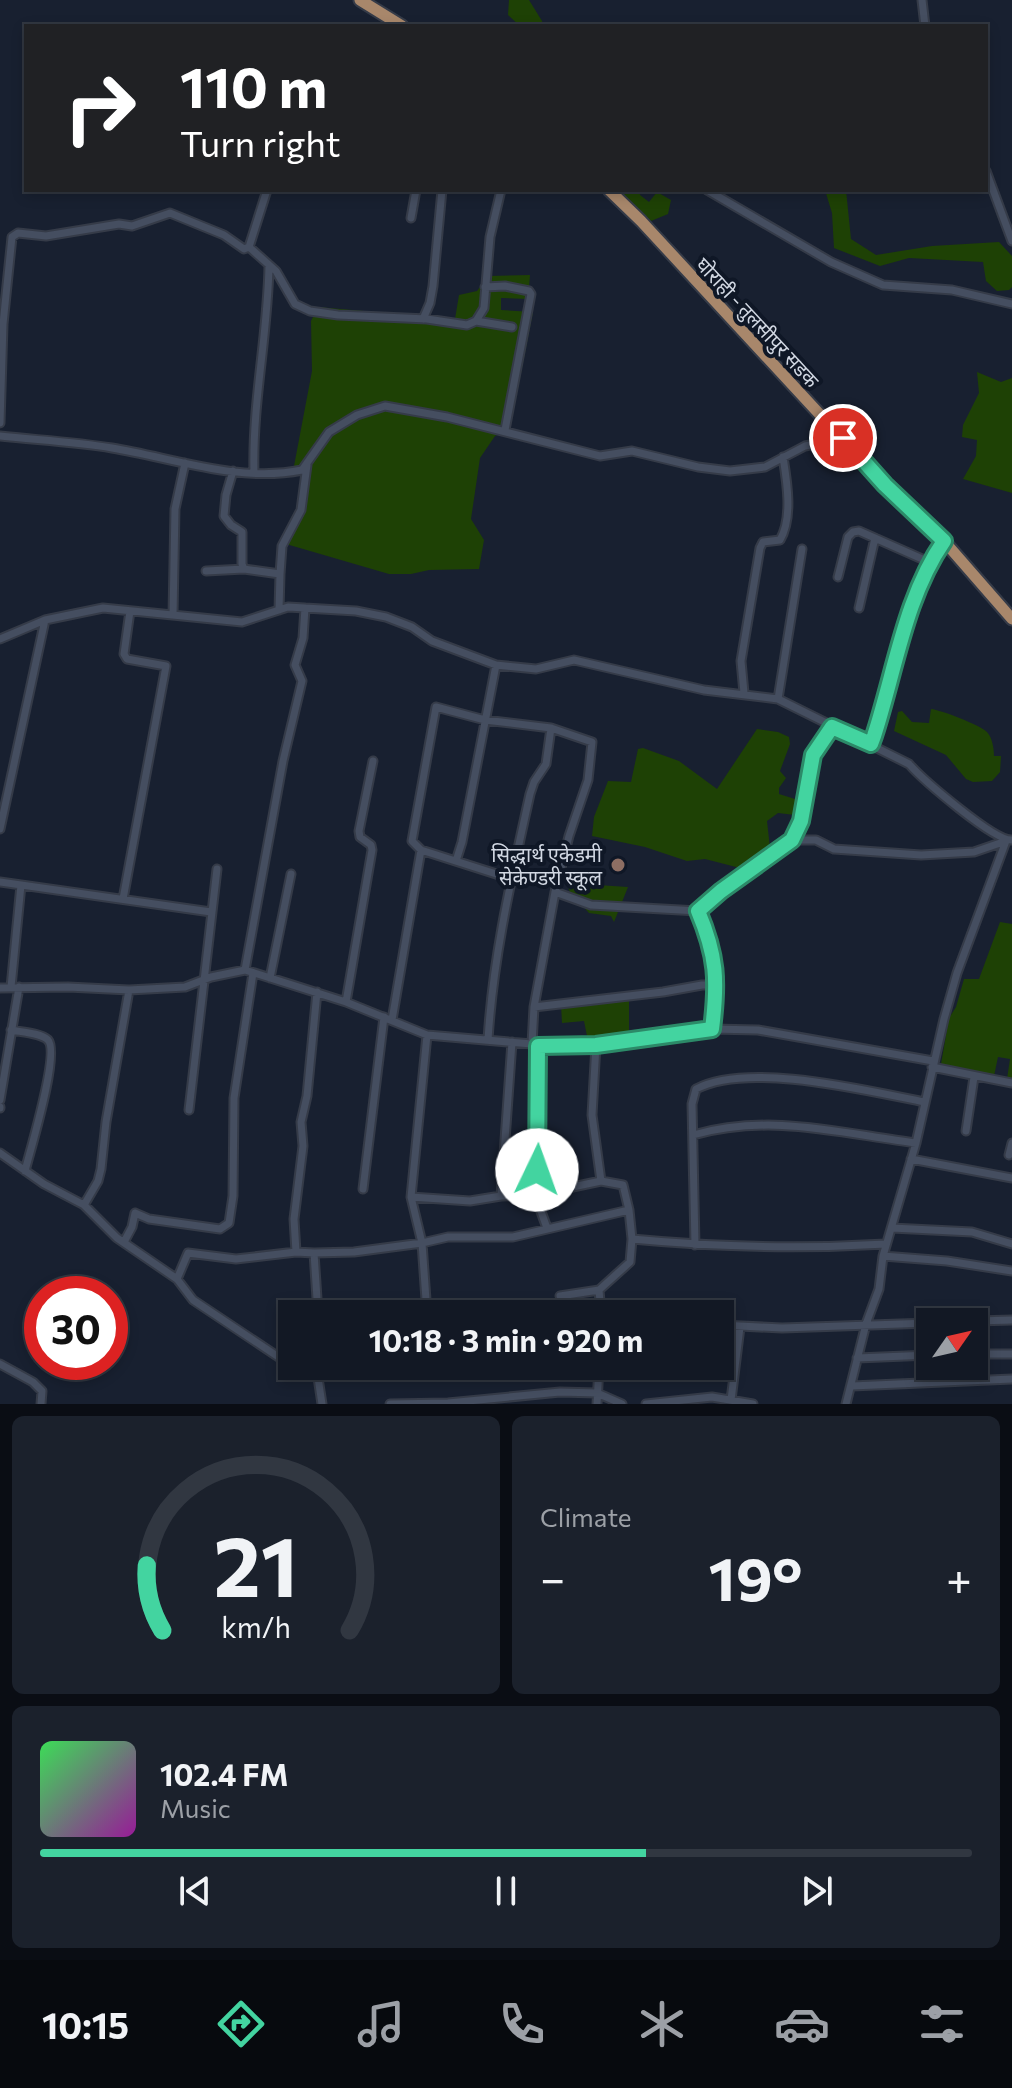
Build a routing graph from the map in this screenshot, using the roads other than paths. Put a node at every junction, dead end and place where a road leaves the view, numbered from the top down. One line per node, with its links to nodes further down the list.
1 (360, 0): 3 (main road)
2 (922, 0): 4 (street)
3 (399, 24)
4 (925, 24)
5 (988, 176): 13 (street)
6 (266, 192): 14 (street)
7 (416, 192): 12 (street)
8 (442, 192): 18 (street)
9 (501, 192): 16 (street)
10 (611, 192): 24 (main road, घोराही - तुलसीपुर सडक)
11 (710, 192): 17 (street)
12 (411, 218)
13 (1012, 241)
14 (249, 247): 15 (street); 21 (street)
15 (269, 265): 18 (street); 29 (street)
16 (485, 287): 19 (street); 22 (street)
17 (1012, 304)
18 (423, 319): 19 (street)
19 (476, 321): 20 (street)
20 (512, 327)
21 (0, 423)
22 (505, 430): 25 (street); 27 (street)
23 (0, 436): 26 (street)
24 (843, 438): 25 (street); 31 (main road, घोराही - तुलसीपुर सडक)
25 (783, 457): 47 (street)
26 (185, 463): 28 (street); 42 (street)
27 (307, 464): 29 (street); 36 (street)
28 (233, 471): 29 (street); 34 (street)
29 (254, 473)
30 (875, 538): 33 (street); 37 (street); 39 (street)
31 (944, 541): 33 (street); 43 (main road, घोराही - तुलसीपुर सडक)
32 (802, 549): 48 (street)
33 (929, 562): 52 (street)
34 (244, 569): 35 (street); 36 (street)
35 (206, 571)
36 (280, 574): 40 (street)
37 (838, 577)
38 (305, 608): 40 (street); 46 (street); 68 (street)
39 (859, 608)
40 (279, 610): 42 (street)
41 (130, 611): 42 (street); 44 (street); 65 (street)
42 (173, 615)
43 (1012, 619)
44 (45, 620): 45 (street); 54 (street)
45 (0, 639)
46 (496, 665): 47 (street); 49 (street)
47 (744, 693): 48 (street)
48 (778, 699): 50 (street)
49 (485, 720): 51 (street); 57 (street); 58 (street)
50 (832, 727): 52 (street); 55 (street)
51 (551, 728): 61 (street); 64 (street)
52 (871, 744): 56 (street)
53 (373, 761): 76 (street)
54 (0, 829)
55 (792, 840): 56 (street); 66 (street)
56 (1009, 840): 86 (street)
57 (421, 850): 58 (street); 78 (street)
58 (456, 861): 61 (street)
59 (217, 869): 67 (street)
60 (291, 874): 69 (street)
61 (512, 879): 82 (street)
62 (0, 882): 63 (street)
63 (21, 885): 65 (street); 72 (street)
64 (555, 892): 66 (street); 77 (street)
65 (123, 899): 67 (street)
66 (698, 911): 71 (street)
67 (211, 912): 70 (street)
68 (249, 971): 69 (street); 70 (street); 111 (street)
69 (270, 978): 75 (street)
70 (204, 980): 74 (street); 91 (street)
71 (715, 985): 77 (street); 79 (street)
72 (15, 987): 73 (street); 74 (street); 80 (street)
73 (0, 988)
74 (129, 990): 106 (street)
75 (317, 992): 76 (street); 116 (street)
76 (346, 1002): 78 (street)
77 (534, 1007): 84 (street)
78 (388, 1018): 81 (street); 102 (street)
79 (712, 1029): 85 (street); 86 (street)
80 (11, 1030): 89 (street); 99 (street)
81 (427, 1035): 82 (street); 105 (street)
82 (488, 1040): 83 (street)
83 (512, 1042): 84 (street); 104 (street)
84 (535, 1045): 85 (street); 103 (street)
85 (596, 1045): 101 (street)
86 (933, 1064): 87 (street); 90 (street)
87 (974, 1077): 88 (street); 92 (street)
88 (1012, 1083)
89 (0, 1100)
90 (925, 1102): 93 (street); 94 (street)
91 (189, 1110)
92 (966, 1131)
93 (693, 1135): 94 (street); 115 (street)
94 (916, 1143): 98 (street)
95 (1012, 1143): 97 (street)
96 (0, 1153): 99 (street)
97 (1009, 1155)
98 (911, 1159): 100 (street); 109 (street)
99 (25, 1171): 106 (street)
100 (1012, 1178)
101 (601, 1181): 103 (street); 107 (street)
102 (363, 1189)
103 (535, 1195): 104 (street); 108 (street)
104 (501, 1196): 105 (street)
105 (411, 1197): 112 (street)
106 (84, 1205): 111 (street)
107 (629, 1210): 108 (street); 110 (street)
108 (547, 1228): 112 (street)
109 (892, 1228): 113 (street); 114 (street)
110 (632, 1239): 115 (street); 121 (street)
111 (124, 1242): 120 (street)
112 (422, 1243): 117 (street); 124 (street)
113 (886, 1244): 115 (street); 118 (street)
114 (1012, 1244)
115 (695, 1245)
116 (296, 1252): 117 (street); 120 (street)
117 (314, 1253): 123 (street)
118 (883, 1256): 119 (street); 129 (street)
119 (1012, 1271)
120 (177, 1279): 135 (street)
121 (599, 1290): 122 (street); 125 (street)
122 (560, 1296)
123 (317, 1300)
124 (426, 1300)
125 (600, 1300)
126 (1012, 1320): 127 (street)
127 (988, 1321)
128 (916, 1323): 129 (street)
129 (866, 1324): 131 (street); 136 (street)
130 (734, 1326): 131 (street)
131 (740, 1327): 143 (street)
132 (988, 1354): 133 (street)
133 (1012, 1354)
134 (916, 1356): 136 (street)
135 (278, 1358)
136 (857, 1358): 141 (street)
137 (0, 1364): 144 (street)
138 (1012, 1379): 141 (street)
139 (320, 1380): 145 (street)
140 (598, 1380): 142 (street)
141 (852, 1386): 151 (street)
142 (597, 1393): 146 (street); 147 (street); 148 (street)
143 (731, 1400): 149 (street); 150 (street)
144 (41, 1404)
145 (322, 1404)
146 (390, 1404)
147 (597, 1404)
148 (622, 1404)
149 (646, 1404)
150 (753, 1404)
151 (846, 1404)

